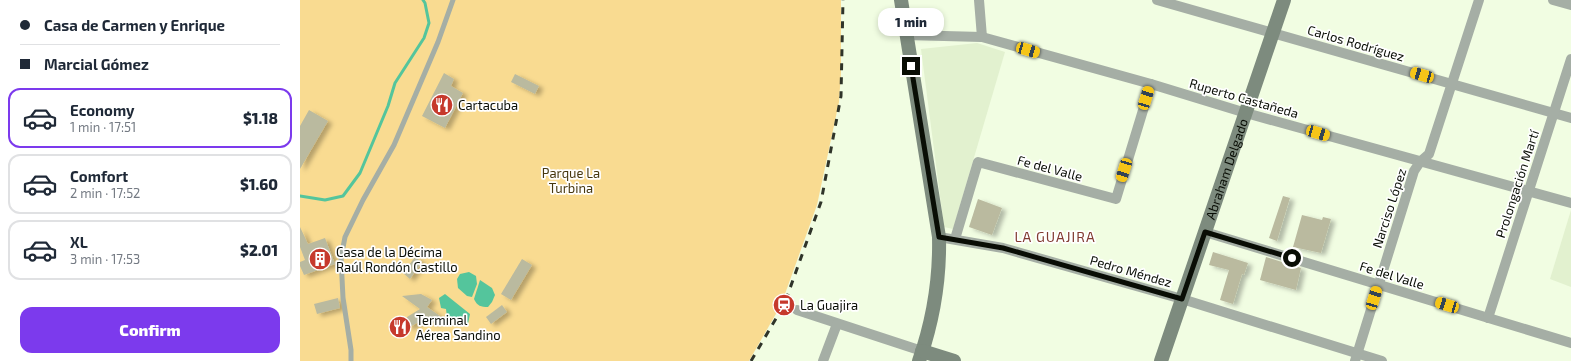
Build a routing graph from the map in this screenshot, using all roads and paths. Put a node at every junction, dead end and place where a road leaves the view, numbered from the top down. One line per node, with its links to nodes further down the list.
1 (453, 0): 32 (lane)
2 (902, 0): 10 (main road)
3 (979, 0): 11 (street)
4 (1157, 0): 9 (street, Carlos Rodríguez)
5 (1284, 0): 9 (main road, Abraham Delgado)
6 (1479, 0): 14 (street, Narciso López)
7 (1553, 0): 8 (street)
8 (1571, 5)
9 (1273, 33): 14 (street, Carlos Rodríguez); 15 (main road, Abraham Delgado)
10 (906, 34): 11 (street, Ruperto Castañeda); 22 (main road)
11 (982, 37): 13 (street, Ruperto Castañeda)
12 (1571, 59): 16 (street, Prolongación Martí)
13 (1151, 84): 15 (street, Ruperto Castañeda); 23 (street, Fe del Valle)
14 (1452, 84): 16 (street, Carlos Rodríguez); 18 (street, Narciso López)
15 (1246, 113): 18 (street, Ruperto Castañeda); 21 (main road, Abraham Delgado)
16 (1554, 113): 17 (street, Carlos Rodríguez); 19 (street, Prolongación Martí)
17 (1571, 118)
18 (1420, 162): 19 (street, Ruperto Castañeda); 24 (street, Narciso López)
19 (1529, 192): 20 (street, Ruperto Castañeda); 27 (street, Prolongación Martí)
20 (1571, 203)
21 (1205, 232): 24 (street, Fe del Valle); 25 (main road, Abraham Delgado)
22 (939, 237): 23 (street, Pedro Méndez); 30 (main road)
23 (956, 240): 25 (street, Pedro Méndez)
24 (1378, 285): 27 (street, Fe del Valle); 31 (street, Narciso López)
25 (1182, 299): 31 (street, Pedro Méndez); 35 (main road, Abraham Delgado)
26 (796, 310): 28 (street)
27 (1488, 318): 29 (street, Fe del Valle)
28 (837, 324): 30 (street); 33 (street)
29 (1571, 343)
30 (920, 356): 34 (main road)
31 (1356, 357): 36 (street, Pedro Méndez)
32 (351, 361)
33 (823, 361)
34 (954, 361)
35 (1161, 361)
36 (1382, 361)

